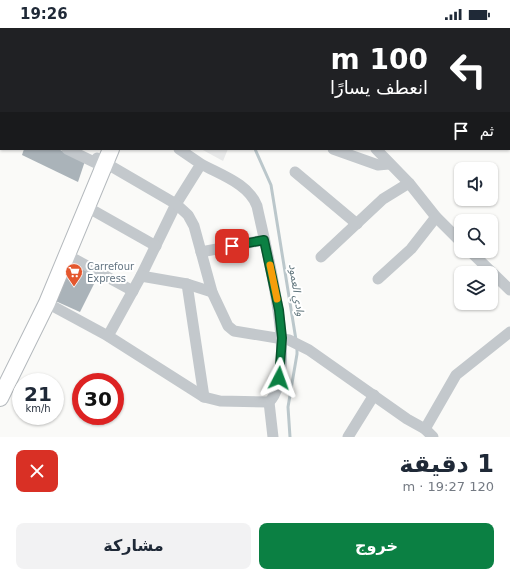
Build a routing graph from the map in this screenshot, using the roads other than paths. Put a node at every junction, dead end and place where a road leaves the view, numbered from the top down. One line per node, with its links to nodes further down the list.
1 (73, 150): 5 (street)
2 (180, 150): 6 (street)
3 (336, 150): 7 (street)
4 (377, 150): 7 (street)
5 (102, 156): 10 (street); 11 (highway); 31 (highway)
6 (201, 164): 10 (street); 15 (street)
7 (389, 164): 9 (street)
8 (295, 172): 13 (street)
9 (409, 183): 12 (street); 13 (street)
10 (176, 204): 16 (street); 17 (street)
11 (87, 207): 16 (street); 18 (highway)
12 (436, 217): 14 (street); 22 (street)
13 (358, 224): 19 (street)
14 (454, 235)
15 (264, 240): 17 (street); 30 (street)
16 (156, 246): 21 (street)
17 (201, 252): 26 (street)
18 (66, 255): 25 (street); 27 (highway)
19 (321, 258)
20 (477, 258): 24 (street)
21 (141, 276): 23 (street); 25 (street)
22 (378, 279)
23 (187, 284): 26 (street); 33 (street)
24 (510, 290)
25 (133, 292): 29 (street)
26 (212, 292): 30 (street)
27 (47, 303): 29 (street); 34 (highway)
28 (510, 332): 36 (street)
29 (108, 336): 33 (street)
30 (285, 339): 32 (street); 35 (street)
31 (0, 376)
32 (374, 395): 36 (street); 38 (street)
33 (204, 397): 35 (street)
34 (0, 398)
35 (269, 402): 37 (street)
36 (425, 429): 39 (street)
37 (273, 437)
38 (348, 437)
39 (433, 437)

